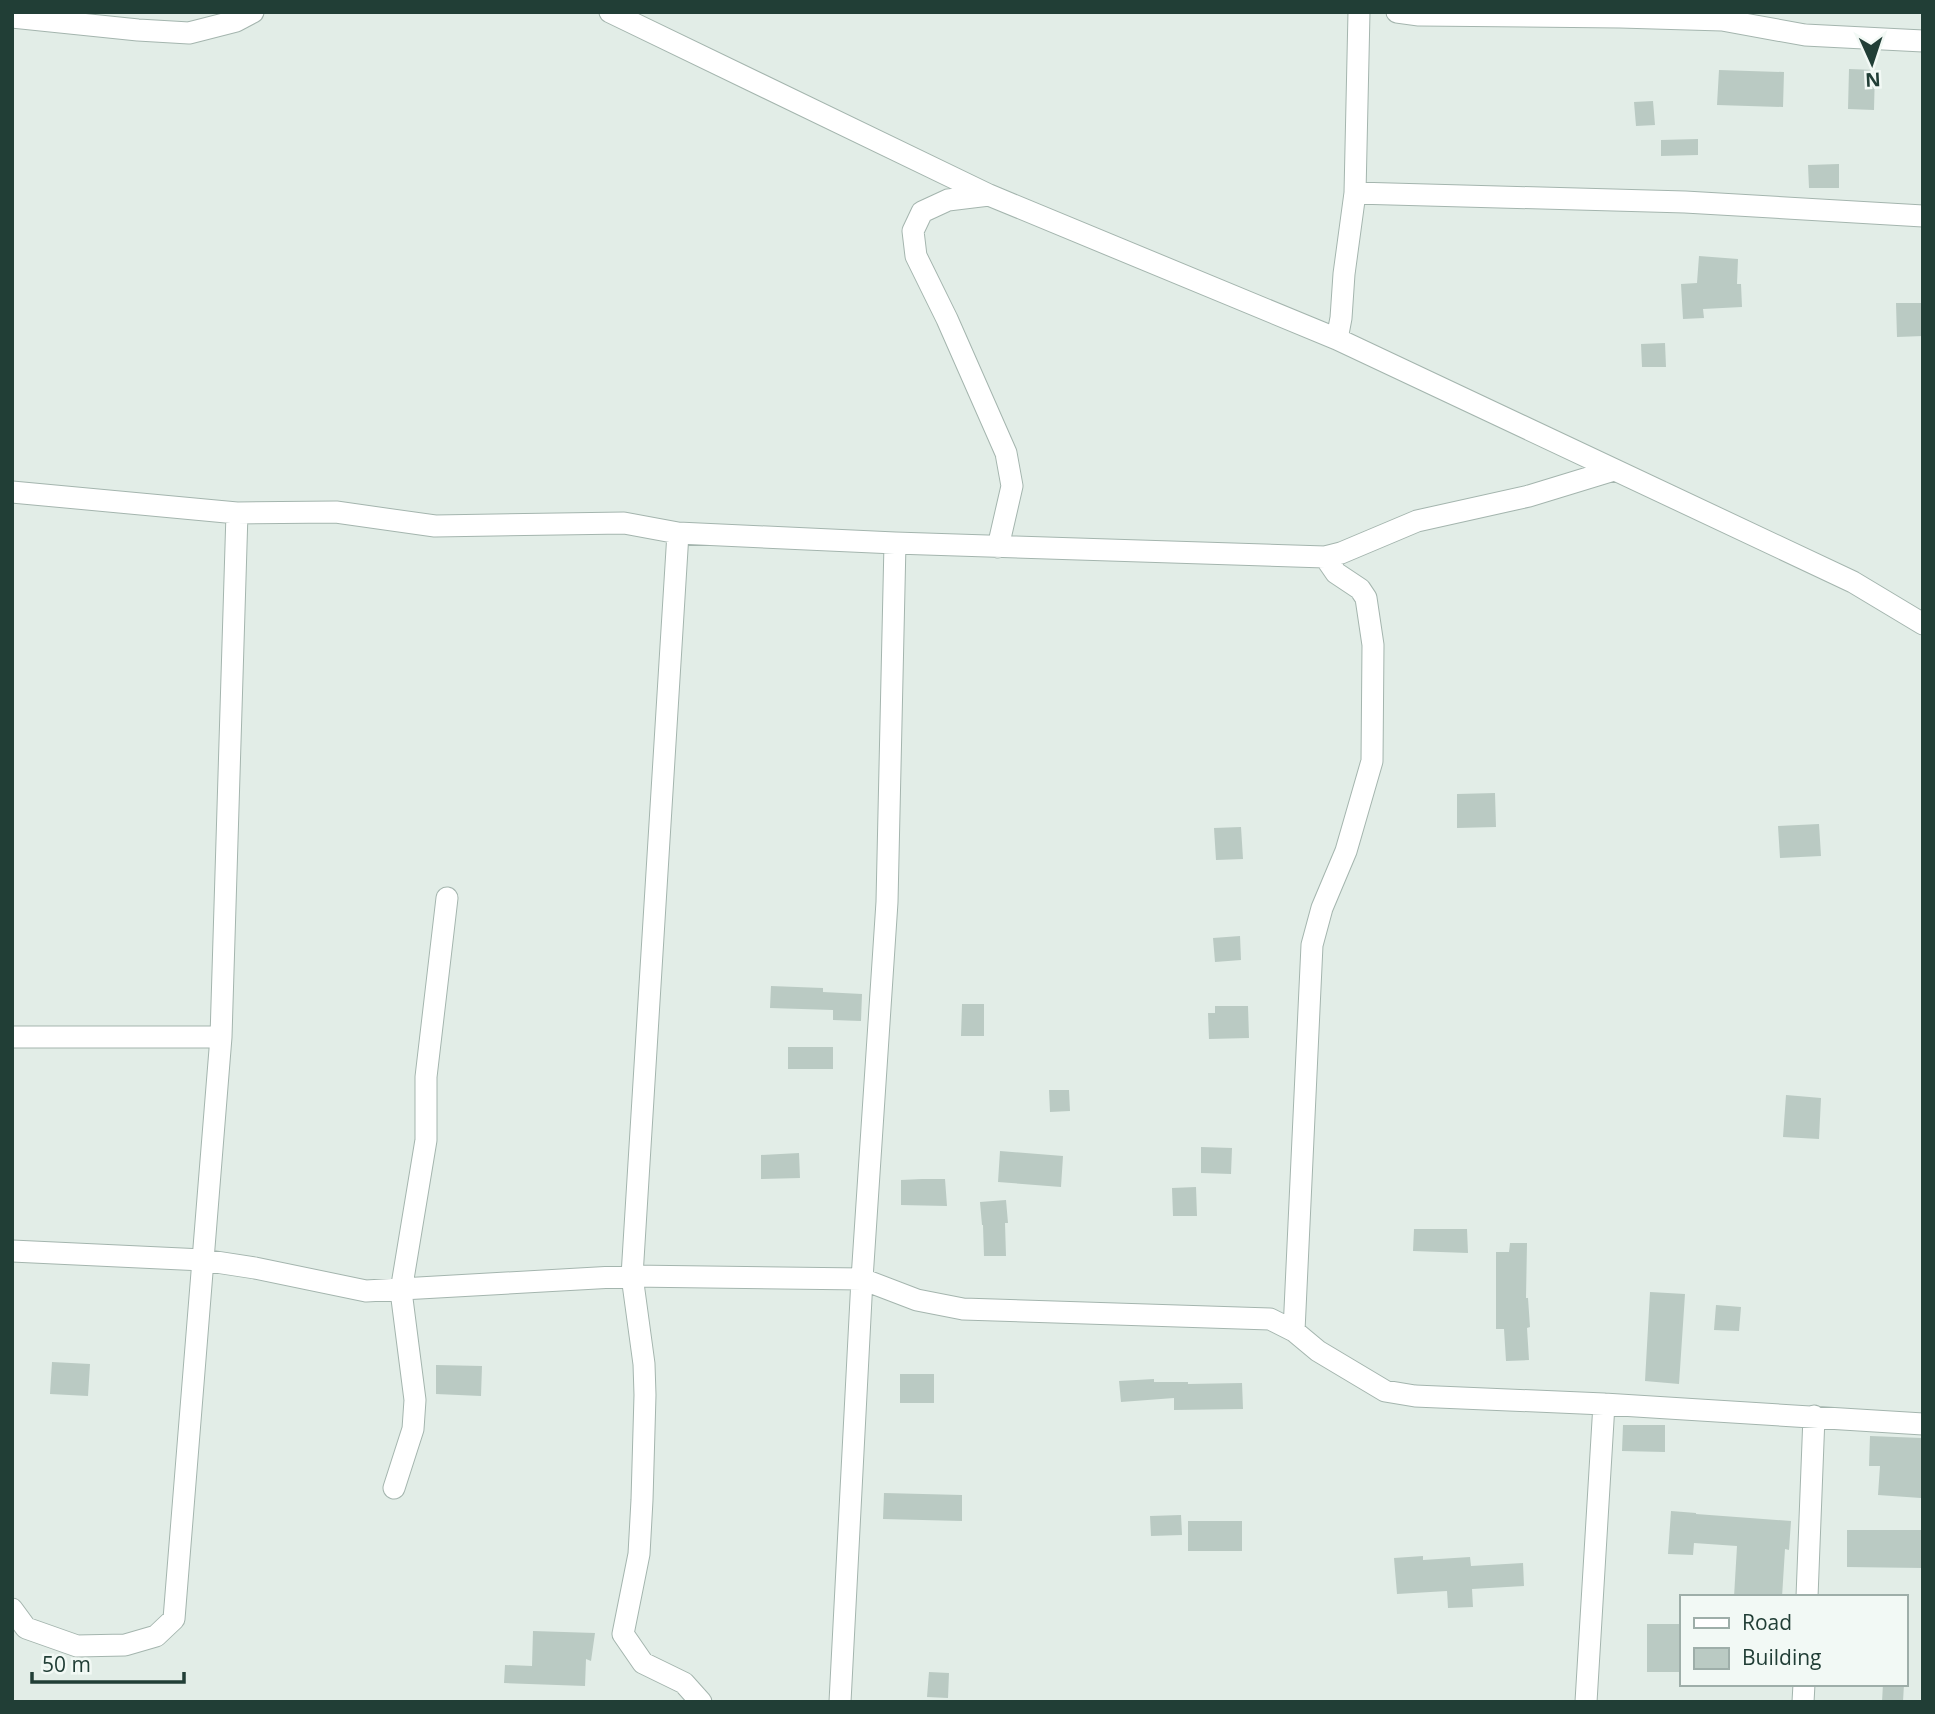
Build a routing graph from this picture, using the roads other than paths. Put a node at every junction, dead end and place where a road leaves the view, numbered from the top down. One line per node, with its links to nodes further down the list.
1 (253, 12): 5 (street)
2 (610, 12): 8 (street)
3 (1359, 12): 7 (street)
4 (1397, 12): 6 (street)
5 (12, 17)
6 (1923, 41)
7 (1356, 193): 9 (street); 10 (street)
8 (989, 195): 10 (street); 16 (street)
9 (1923, 216)
10 (1337, 339): 11 (street)
11 (1614, 470): 17 (street); 18 (street)
12 (12, 492): 13 (street)
13 (237, 513): 14 (street); 21 (street)
14 (678, 533): 15 (street); 24 (street)
15 (895, 543): 16 (street); 25 (street)
16 (998, 547): 17 (street)
17 (1325, 557): 27 (street)
18 (1923, 624)
19 (447, 898): 26 (street)
20 (12, 1037): 21 (street)
21 (221, 1037): 23 (street)
22 (12, 1251): 23 (street)
23 (203, 1260): 26 (street); 33 (street)
24 (632, 1276): 25 (street); 26 (street); 34 (street)
25 (862, 1279): 27 (street); 35 (street)
26 (401, 1291): 31 (street)
27 (1294, 1331): 28 (street)
28 (1604, 1404): 29 (street); 36 (street)
29 (1814, 1416): 30 (street); 32 (street)
30 (1923, 1424)
31 (394, 1489)
32 (1807, 1595)
33 (12, 1609)
34 (701, 1702)
35 (840, 1702)
36 (1586, 1702)

